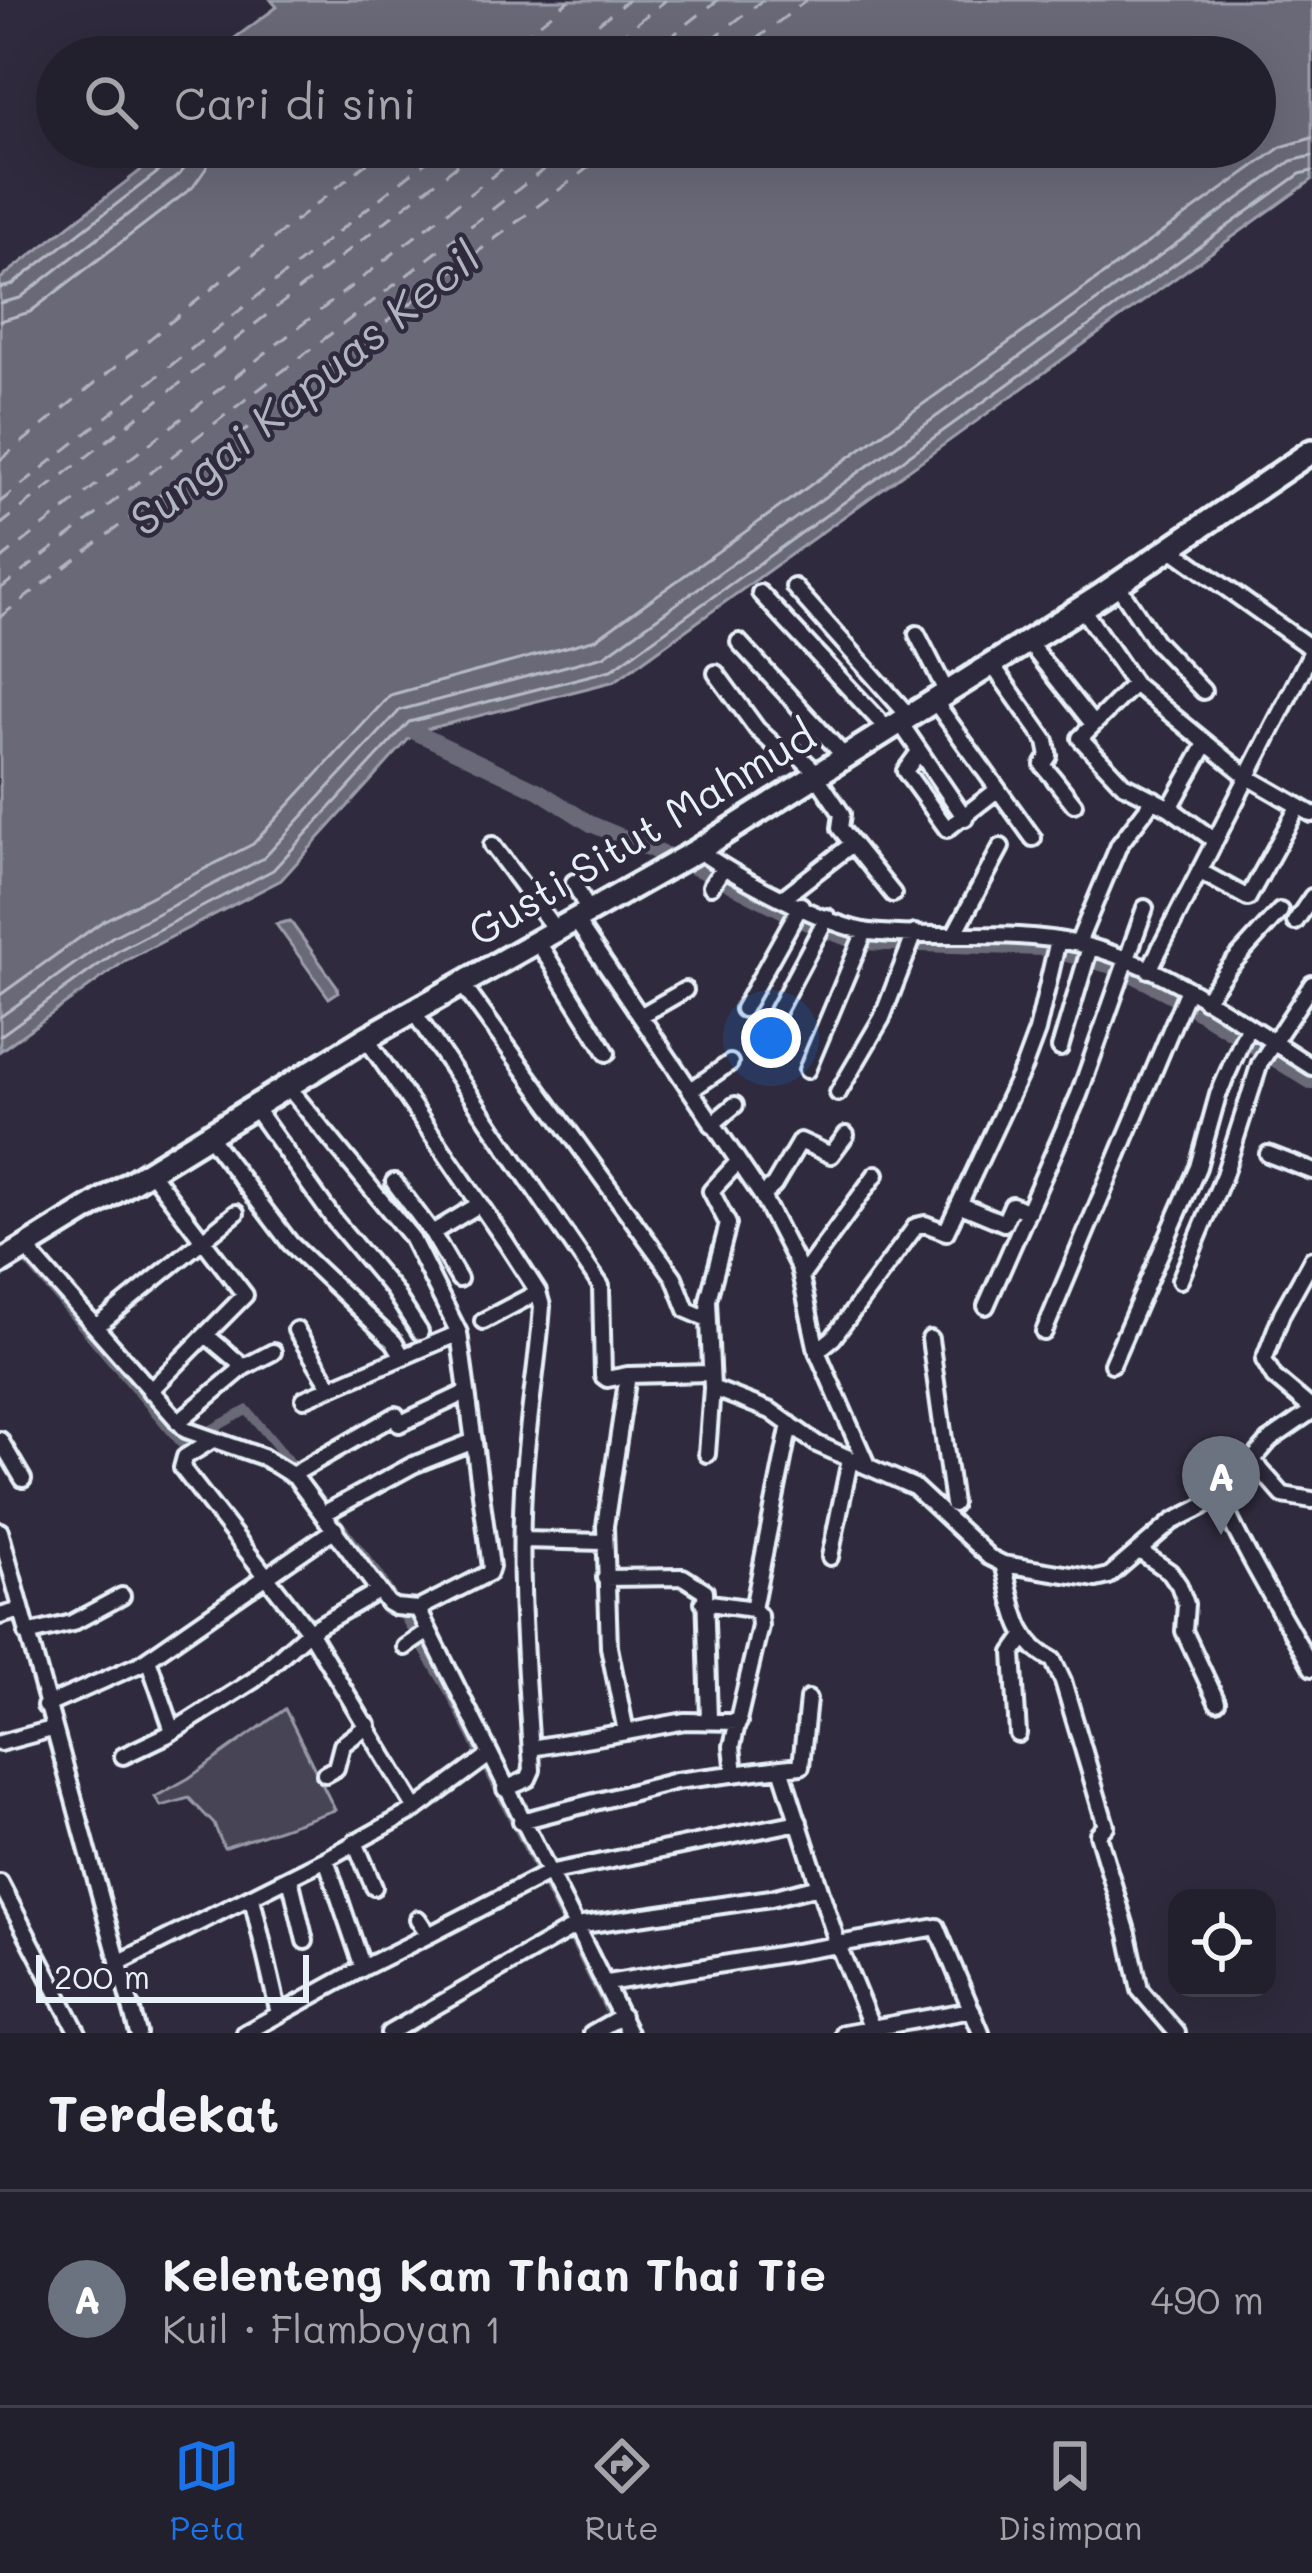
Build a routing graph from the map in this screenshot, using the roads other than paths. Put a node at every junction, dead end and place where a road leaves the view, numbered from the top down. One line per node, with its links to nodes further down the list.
1 (1312, 451): 2 (highway, Gusti Situt Mahmud)
2 (1170, 548): 3 (highway, Gusti Situt Mahmud); 10 (street)
3 (1117, 584): 6 (highway, Gusti Situt Mahmud); 14 (street)
4 (794, 587): 16 (street)
5 (760, 593): 16 (street)
6 (1081, 607): 8 (highway, Gusti Situt Mahmud); 13 (street)
7 (916, 634): 15 (street)
8 (1027, 641): 11 (highway, Gusti Situt Mahmud); 17 (street)
9 (740, 642): 19 (street)
10 (1312, 650): 21 (street)
11 (991, 663): 15 (highway, Gusti Situt Mahmud); 24 (street)
12 (716, 673): 20 (street)
13 (1134, 684): 17 (street); 18 (street)
14 (1203, 691)
15 (939, 695): 16 (highway, Gusti Situt Mahmud); 22 (street)
16 (898, 722): 19 (highway, Gusti Situt Mahmud); 22 (street)
17 (1092, 723): 23 (street)
18 (1205, 744): 21 (street); 25 (street)
19 (844, 756): 20 (highway, Gusti Situt Mahmud)
20 (816, 773): 30 (street); 32 (highway, Gusti Situt Mahmud)
21 (1248, 777): 26 (street); 28 (street)
22 (998, 790): 27 (street)
23 (1154, 800): 25 (street); 48 (street)
24 (1074, 804)
25 (1170, 808): 28 (street)
26 (1305, 810): 33 (street)
27 (1033, 838)
28 (1214, 840): 33 (street)
29 (492, 845): 43 (street)
30 (851, 845): 35 (street); 36 (street)
31 (1001, 847): 44 (street)
32 (694, 852): 36 (street); 43 (highway, Gusti Situt Mahmud)
33 (1199, 871): 50 (street)
34 (574, 882): 43 (street)
35 (893, 894)
36 (784, 897): 40 (street)
37 (1312, 898): 41 (street)
38 (1145, 908): 49 (street)
39 (1280, 910): 55 (street)
40 (796, 912): 42 (street); 56 (street)
41 (1295, 922)
42 (822, 925): 45 (street); 58 (street)
43 (565, 927): 51 (highway, Gusti Situt Mahmud); 59 (street); 64 (street)
44 (954, 934): 46 (street); 47 (street)
45 (862, 938): 46 (street); 67 (street)
46 (912, 941): 70 (street)
47 (1056, 949): 48 (street); 84 (street)
48 (1085, 952): 49 (street); 62 (street)
49 (1124, 967): 50 (street); 86 (street)
50 (1149, 970): 54 (street)
51 (462, 984): 57 (highway, Gusti Situt Mahmud); 97 (street)
52 (1312, 984): 63 (street)
53 (685, 990): 59 (street)
54 (1183, 997): 55 (street); 102 (street)
55 (1205, 1000): 60 (street)
56 (743, 1009)
57 (413, 1011): 61 (highway, Gusti Situt Mahmud); 111 (street)
58 (777, 1012)
59 (640, 1016): 69 (street)
60 (1243, 1037): 63 (street); 109 (street)
61 (366, 1038): 68 (highway, Gusti Situt Mahmud); 83 (street)
62 (1060, 1048)
63 (1268, 1052): 66 (street); 94 (street)
64 (607, 1053)
65 (730, 1063): 69 (street)
66 (1312, 1067)
67 (806, 1070)
68 (288, 1087): 72 (highway, Gusti Situt Mahmud); 103 (street)
69 (691, 1090): 73 (street)
70 (838, 1093)
71 (734, 1106): 73 (street)
72 (254, 1107): 74 (highway, Gusti Situt Mahmud); 101 (street)
73 (712, 1124): 77 (street)
74 (208, 1135): 78 (highway, Gusti Situt Mahmud); 108 (street)
75 (846, 1135): 82 (street)
76 (1268, 1154): 79 (street)
77 (738, 1162): 82 (street); 97 (street)
78 (149, 1170): 88 (street); 89 (highway, Gusti Situt Mahmud)
79 (1312, 1171)
80 (876, 1174): 92 (street)
81 (394, 1182): 87 (street)
82 (762, 1196): 92 (street)
83 (480, 1204): 87 (street); 95 (street)
84 (961, 1205): 86 (street); 106 (street)
85 (236, 1213): 88 (street)
86 (1028, 1213): 96 (street)
87 (432, 1233): 93 (street)
88 (200, 1239): 99 (street); 104 (street)
89 (27, 1249): 91 (highway, Gusti Situt Mahmud); 99 (street)
90 (1312, 1259): 117 (street)
91 (0, 1263)
92 (801, 1277): 106 (street)
93 (459, 1280)
94 (1180, 1280)
95 (538, 1292): 98 (street); 135 (street)
96 (986, 1306)
97 (709, 1319): 112 (street)
98 (483, 1321)
99 (98, 1327): 114 (street)
100 (296, 1330): 113 (street)
101 (419, 1332)
102 (1044, 1332)
103 (459, 1333): 108 (street); 115 (street)
104 (206, 1335): 110 (street); 114 (street)
105 (930, 1339): 131 (street)
106 (817, 1351): 126 (street)
107 (273, 1352): 110 (street)
108 (403, 1357): 113 (street)
109 (1112, 1364)
110 (244, 1367): 119 (street)
111 (628, 1375): 112 (street); 136 (street)
112 (711, 1380): 118 (street); 123 (street)
113 (331, 1387): 116 (street)
114 (150, 1391): 119 (street)
115 (467, 1392): 122 (street); 127 (street)
116 (304, 1400)
117 (1312, 1410): 125 (street)
118 (790, 1424): 124 (street); 146 (street)
119 (182, 1426): 121 (street)
120 (0, 1440): 128 (street)
121 (209, 1440): 127 (street); 140 (street)
122 (474, 1441): 132 (street); 145 (street)
123 (707, 1454)
124 (850, 1460): 126 (street); 138 (street)
125 (1253, 1461): 129 (street); 130 (street)
126 (867, 1466): 131 (street)
127 (297, 1472): 132 (street)
128 (22, 1479)
129 (1218, 1493): 137 (street); 153 (street)
130 (1312, 1501)
131 (951, 1506): 139 (street)
132 (323, 1514): 133 (street)
133 (335, 1529): 140 (street); 142 (street)
134 (0, 1531): 147 (street)
135 (523, 1540): 136 (street); 165 (street)
136 (605, 1542): 141 (street)
137 (1141, 1552): 139 (street); 155 (street)
138 (830, 1557)
139 (1003, 1564): 151 (street)
140 (266, 1578): 149 (street); 152 (street)
141 (605, 1585): 144 (street); 162 (street)
142 (378, 1591): 145 (street); 149 (street)
143 (122, 1596): 150 (street)
144 (704, 1602): 146 (street); 157 (street)
145 (406, 1608): 167 (street)
146 (753, 1609): 158 (street)
147 (21, 1610): 148 (street); 150 (street)
148 (0, 1616)
149 (309, 1631): 159 (street); 161 (street)
150 (27, 1634): 156 (street)
151 (1023, 1639): 163 (street); 203 (street)
152 (148, 1660): 156 (street); 161 (street)
153 (1312, 1668)
154 (808, 1699): 168 (street)
155 (1217, 1702)
156 (45, 1706): 160 (street)
157 (710, 1719): 158 (street); 162 (street)
158 (739, 1722): 170 (street)
159 (368, 1725): 169 (street); 172 (street)
160 (52, 1729): 164 (street); 188 (street)
161 (173, 1731): 166 (street)
162 (626, 1732): 165 (street)
163 (1018, 1734)
164 (0, 1743)
165 (531, 1748): 171 (street)
166 (123, 1756)
167 (484, 1759): 171 (street); 172 (street)
168 (781, 1768): 170 (street); 174 (street)
169 (325, 1774)
170 (735, 1774): 173 (street)
171 (505, 1789): 173 (street)
172 (416, 1809): 175 (street)
173 (521, 1821): 177 (street)
174 (799, 1822): 177 (street); 180 (street)
175 (355, 1842): 176 (street); 181 (street)
176 (326, 1859): 178 (street); 189 (street)
177 (543, 1875): 184 (street); 185 (street)
178 (290, 1878): 182 (street); 186 (street)
179 (0, 1883): 195 (street)
180 (819, 1886): 184 (street); 187 (street)
181 (374, 1887)
182 (252, 1898): 188 (street); 192 (street)
183 (418, 1919): 185 (street)
184 (574, 1927): 190 (street); 198 (street)
185 (429, 1935): 189 (street)
186 (305, 1940)
187 (838, 1945): 190 (street); 191 (street); 194 (street)
188 (118, 1963): 196 (street)
189 (363, 1968): 192 (street)
190 (607, 1983): 193 (street)
191 (972, 2010): 194 (street); 202 (street)
192 (279, 2014): 197 (street)
193 (616, 2020): 199 (street); 200 (street)
194 (873, 2030): 201 (street)
195 (78, 2033)
196 (138, 2033)
197 (245, 2033)
198 (389, 2033)
199 (592, 2033)
200 (629, 2033)
201 (844, 2033)
202 (981, 2033)
203 (1177, 2033)

